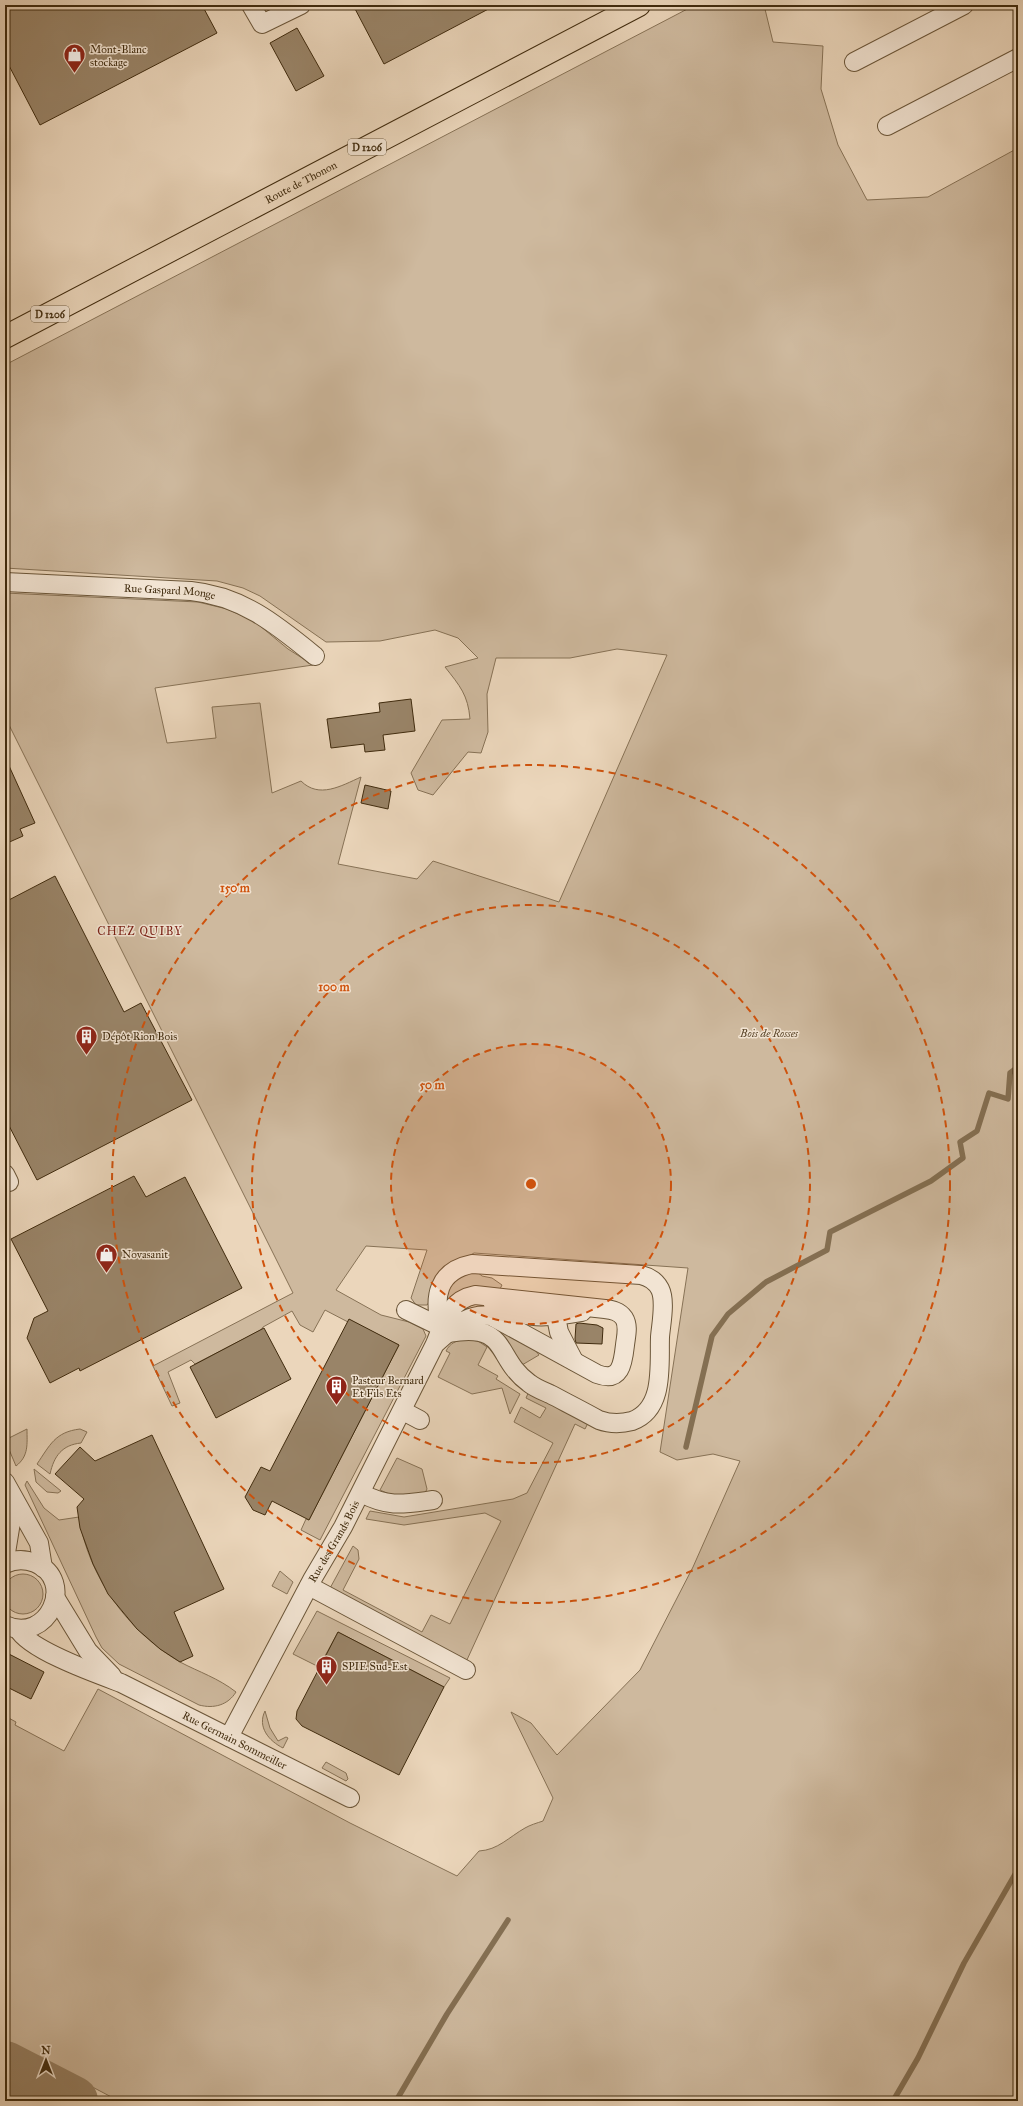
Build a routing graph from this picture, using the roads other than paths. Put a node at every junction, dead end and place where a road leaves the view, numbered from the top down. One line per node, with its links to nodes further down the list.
1 (251, 5): 2 (street)
2 (301, 5)
3 (639, 5): 8 (main road, Route de Thonon / D 1206)
4 (964, 5): 6 (street)
5 (1018, 58): 7 (street)
6 (854, 62)
7 (887, 126)
8 (5, 337)
9 (5, 582): 10 (street, Rue Gaspard Monge)
10 (315, 656)
11 (475, 1295): 12 (street); 14 (street); 15 (street, Rue des Grands Bois)
12 (605, 1309): 14 (street); 16 (street)
13 (406, 1310): 15 (street)
14 (556, 1317): 16 (street)
15 (441, 1335): 15 (street); 16 (street); 17 (street, Rue des Grands Bois)
16 (574, 1361)
17 (403, 1411): 18 (street); 20 (street, Rue des Grands Bois)
18 (420, 1420)
19 (8, 1489): 22 (street, Rue Germain Sommeiller); 24 (street, Rue Germain Sommeiller)
20 (361, 1493): 21 (street); 25 (street, Rue des Grands Bois)
21 (434, 1500)
22 (5, 1559)
23 (5, 1564): 24 (street)
24 (43, 1568): 26 (street, Rue Germain Sommeiller)
25 (309, 1586): 28 (street); 30 (street, Rue des Grands Bois)
26 (55, 1597): 27 (street, Rue Germain Sommeiller); 29 (street, Rue Germain Sommeiller)
27 (11, 1627): 29 (street, Rue Germain Sommeiller)
28 (466, 1670)
29 (120, 1683): 30 (street, Rue Germain Sommeiller)
30 (229, 1738): 31 (street, Rue Germain Sommeiller)
31 (350, 1798)

